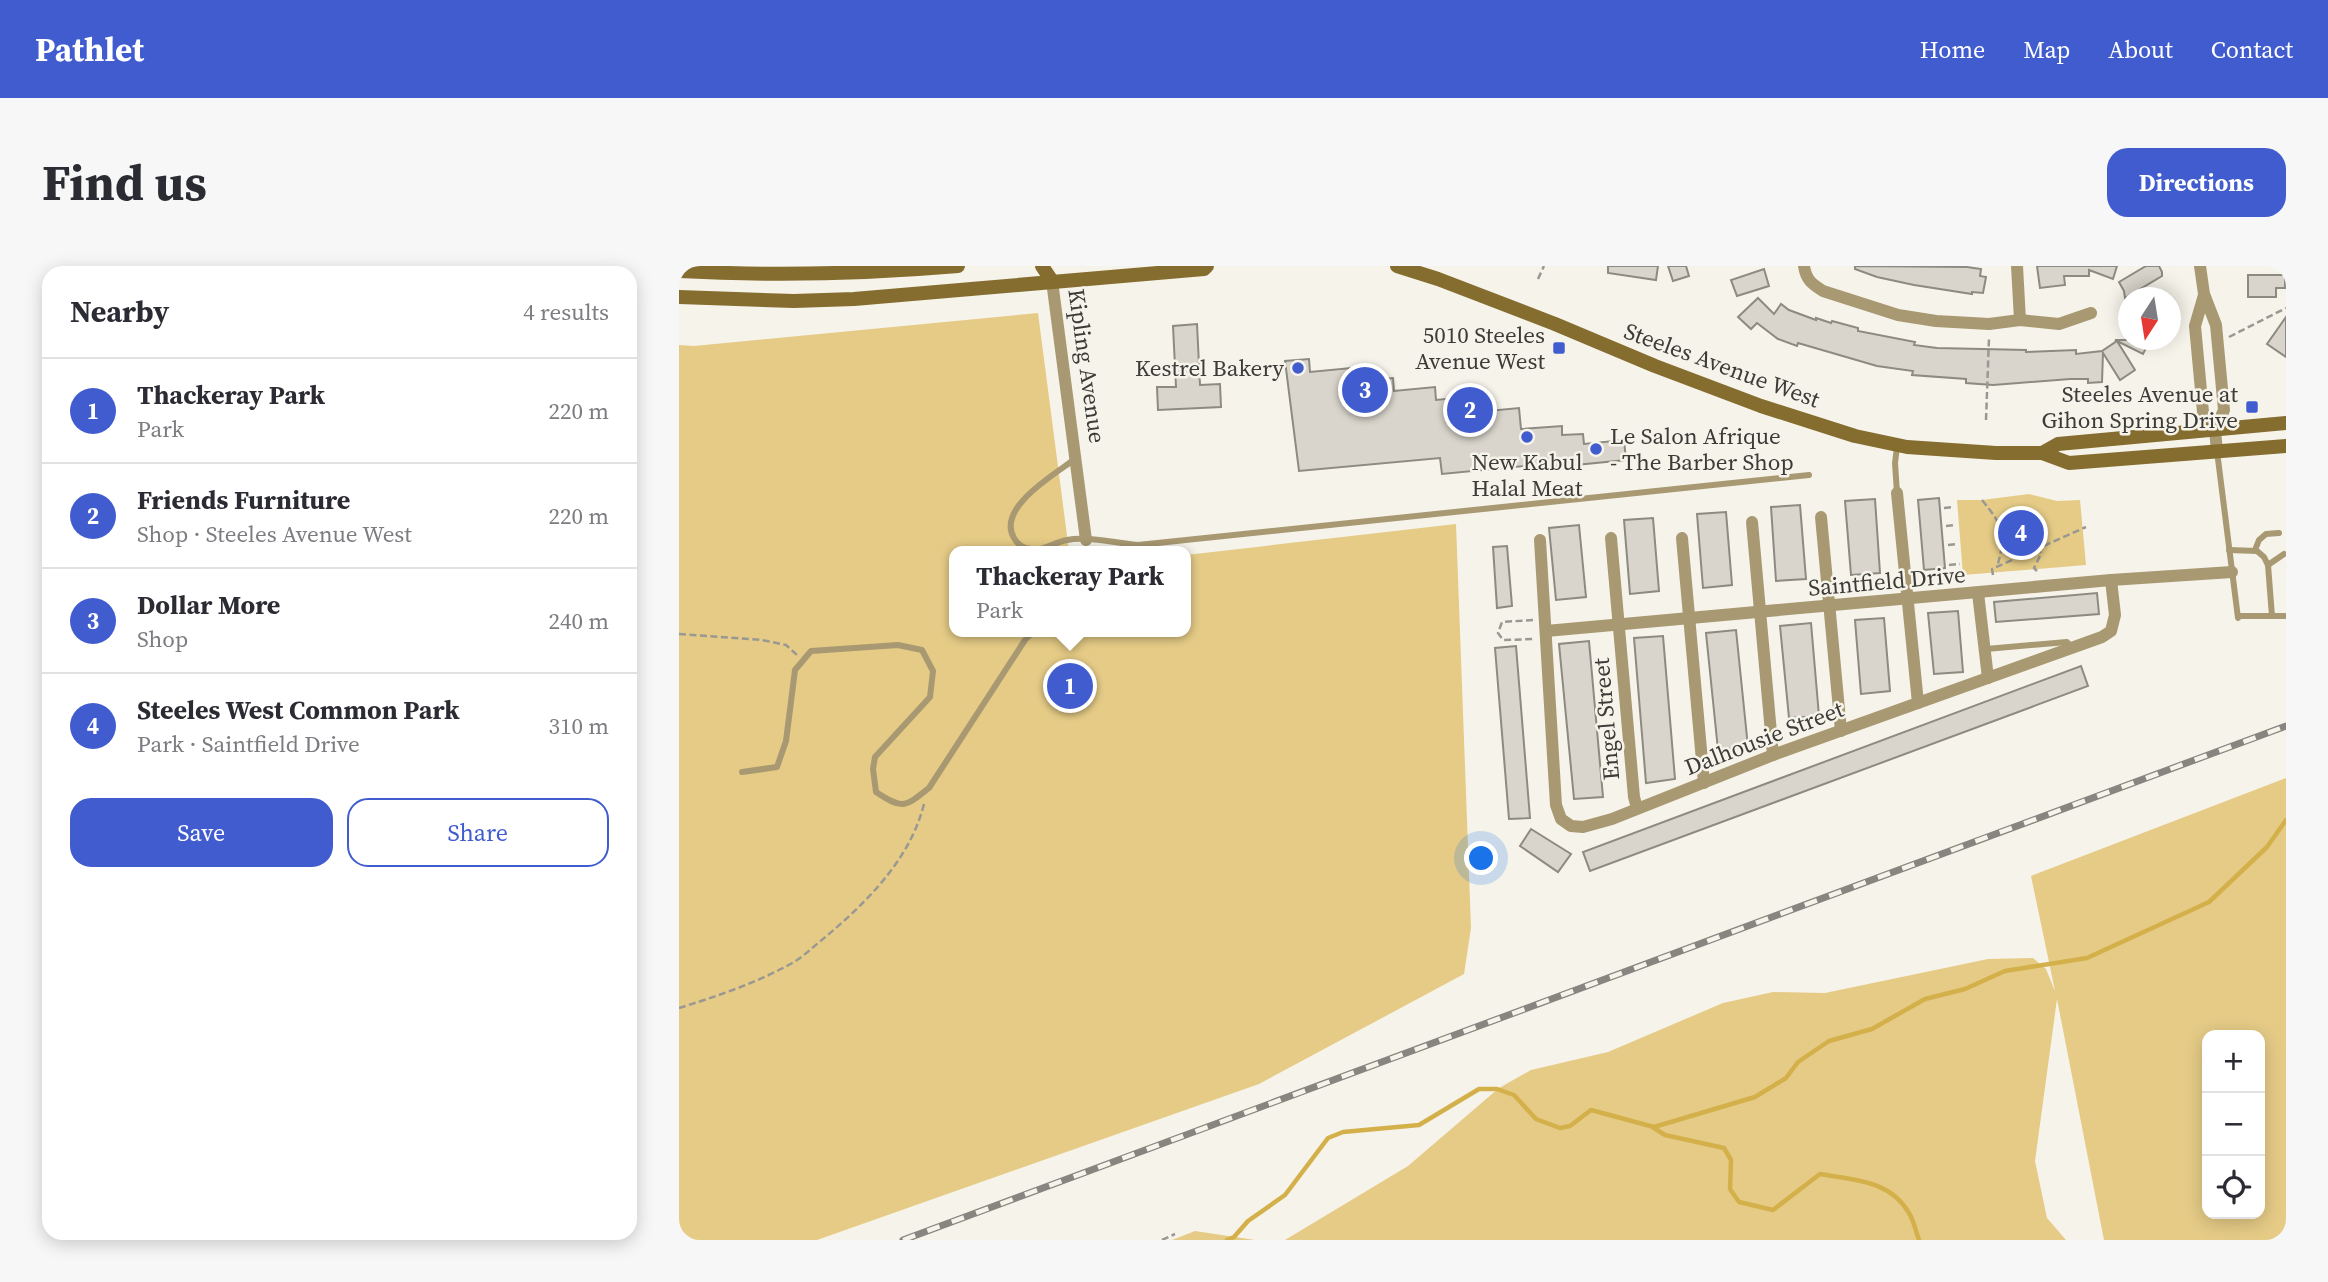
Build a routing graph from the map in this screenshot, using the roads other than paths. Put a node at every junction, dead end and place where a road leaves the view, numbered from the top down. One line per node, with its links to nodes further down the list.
1 (958, 266): 9 (main road)
2 (1042, 266): 10 (main road, Kipling Avenue)
3 (1059, 266): 10 (main road, Kipling Avenue)
4 (1207, 266): 10 (main road)
5 (1397, 266): 17 (main road, Steeles Avenue West)
6 (1804, 266): 14 (street)
7 (2017, 266): 14 (street)
8 (2200, 266): 11 (street)
9 (679, 271)
10 (1052, 281): 12 (main road); 21 (street, Kipling Avenue)
11 (2204, 294): 16 (street); 16 (street)
12 (679, 297)
13 (2091, 313): 14 (street)
14 (2020, 320)
15 (2286, 424): 16 (main road, Steeles Avenue West)
16 (2215, 430): 19 (street); 20 (main road, Steeles Avenue West)
17 (1898, 445): 20 (main road, Steeles Avenue West); 23 (lane)
18 (2286, 446): 19 (main road, Steeles Avenue West)
19 (2217, 451): 20 (main road, Steeles Avenue West); 35 (lane)
20 (2042, 453)
21 (1076, 458): 29 (street, Kipling Avenue); 31 (lane, Kipling Avenue)
22 (1809, 475): 34 (lane)
23 (1897, 492): 42 (street)
24 (1821, 517): 43 (street)
25 (1752, 522): 44 (street)
26 (2279, 533): 36 (lane)
27 (1611, 538): 48 (street, Engel Street)
28 (1682, 538): 47 (street)
29 (1086, 540): 32 (lane, Kipling Avenue); 33 (lane)
30 (1540, 540): 49 (street)
31 (1021, 546)
32 (1052, 546)
33 (1125, 546)
34 (1156, 546)
35 (2229, 550): 36 (lane); 39 (lane)
36 (2255, 550): 38 (lane)
37 (2284, 554): 38 (lane)
38 (2268, 565): 45 (lane)
39 (2232, 572): 40 (street, Saintfield Drive); 45 (lane)
40 (2111, 580): 41 (street, Saintfield Drive); 51 (street, Dalhousie Street)
41 (1978, 593): 42 (street, Saintfield Drive); 52 (street)
42 (1908, 600): 43 (street, Saintfield Drive); 54 (street)
43 (1830, 607): 44 (street, Saintfield Drive); 55 (street)
44 (1761, 613): 47 (street, Saintfield Drive); 56 (street)
45 (2272, 616): 46 (lane)
46 (2286, 616)
47 (1690, 620): 48 (street, Saintfield Drive); 58 (street)
48 (1619, 626): 49 (street, Saintfield Drive); 59 (street, Engel Street)
49 (1540, 635): 59 (street, Dalhousie Street)
50 (1028, 637): 57 (lane)
51 (2072, 647): 52 (lane); 53 (street, Dalhousie Street)
52 (1984, 649): 53 (street)
53 (1989, 678): 54 (street, Dalhousie Street)
54 (1918, 703): 55 (street, Dalhousie Street)
55 (1841, 731): 56 (street, Dalhousie Street)
56 (1773, 755): 58 (street, Dalhousie Street)
57 (742, 772)
58 (1704, 783): 59 (street, Dalhousie Street)
59 (1637, 808)

